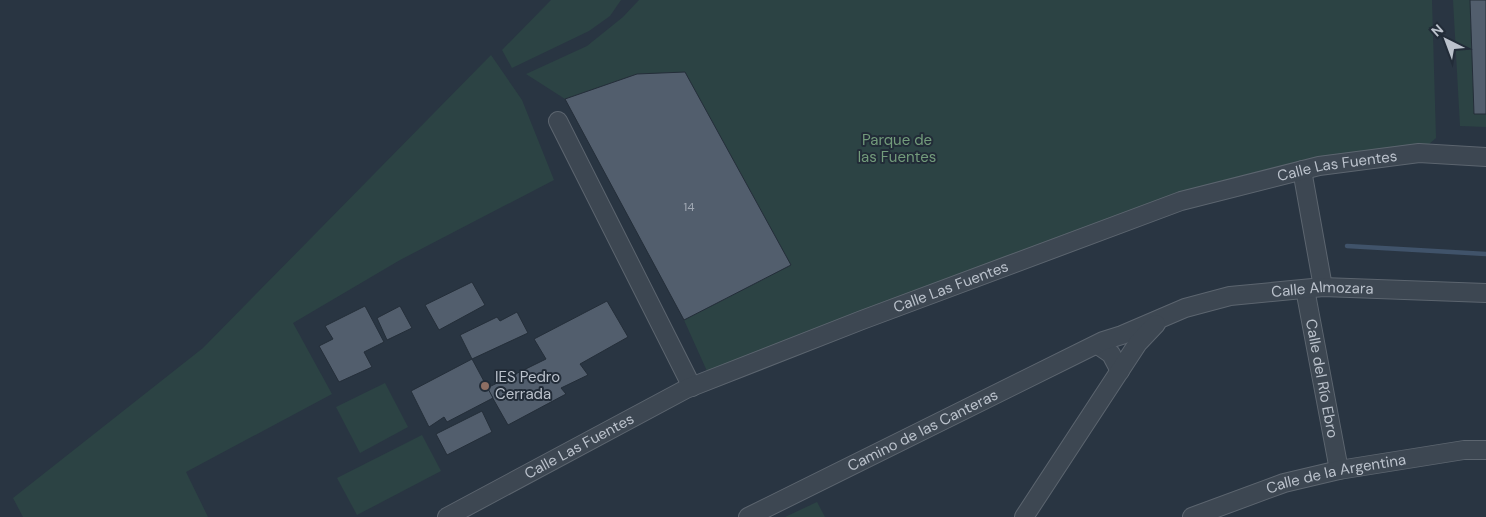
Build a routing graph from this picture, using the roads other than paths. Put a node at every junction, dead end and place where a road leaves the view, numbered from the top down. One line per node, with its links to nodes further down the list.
1 (558, 121): 9 (street)
2 (1486, 157): 3 (street, Calle Las Fuentes)
3 (1302, 170): 4 (street, Calle del Río Ebro); 9 (street, Calle Las Fuentes)
4 (1314, 288): 5 (street, Calle Almozara); 6 (street, Calle Almozara); 11 (street, Calle del Río Ebro)
5 (1486, 294)
6 (1163, 318): 7 (street, Camino de las Canteras); 8 (street)
7 (1106, 341): 8 (street); 13 (street, Camino de las Canteras)
8 (1125, 363): 14 (street)
9 (692, 387): 12 (street, Calle Las Fuentes)
10 (1486, 450): 11 (street, Calle de la Argentina)
11 (1338, 470): 15 (street, Calle de la Argentina)
12 (447, 517)
13 (748, 517)
14 (1024, 517)
15 (1192, 517)

